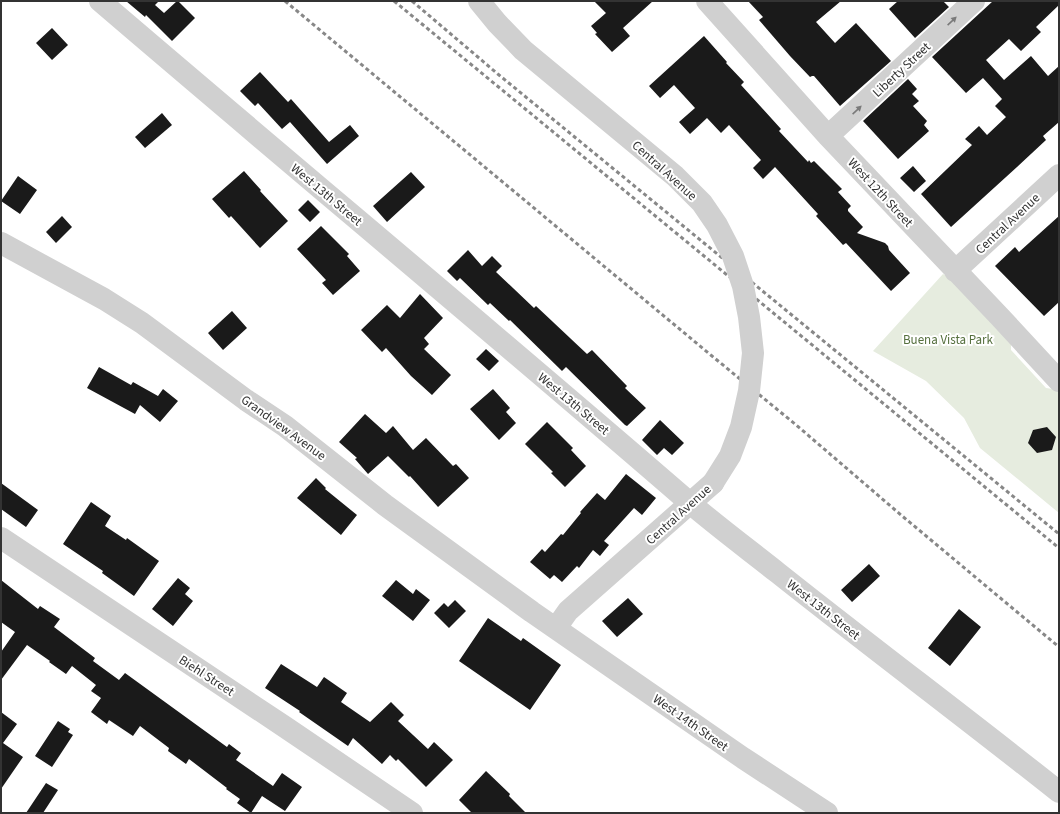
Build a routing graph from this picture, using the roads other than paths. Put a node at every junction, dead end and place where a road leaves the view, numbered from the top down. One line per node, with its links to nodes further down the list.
1 (100, 1): 10 (street, West 13th Street)
2 (479, 1): 10 (street, Central Avenue, bridge)
3 (707, 1): 5 (street, West 12th Street)
4 (974, 1): 5 (street, Liberty Street, one-way to 4)
5 (828, 136): 8 (street, West 12th Street)
6 (1059, 175): 8 (street, Central Avenue)
7 (1, 243): 12 (street, Grandview Avenue)
8 (955, 271): 9 (street, West 12th Street)
9 (1059, 381)
10 (691, 503): 12 (street, Central Avenue); 13 (street, West 13th Street)
11 (1, 538): 14 (street, Biehl Street)
12 (556, 628): 15 (street, West 14th Street)
13 (1059, 792)
14 (412, 813)
15 (827, 813)

